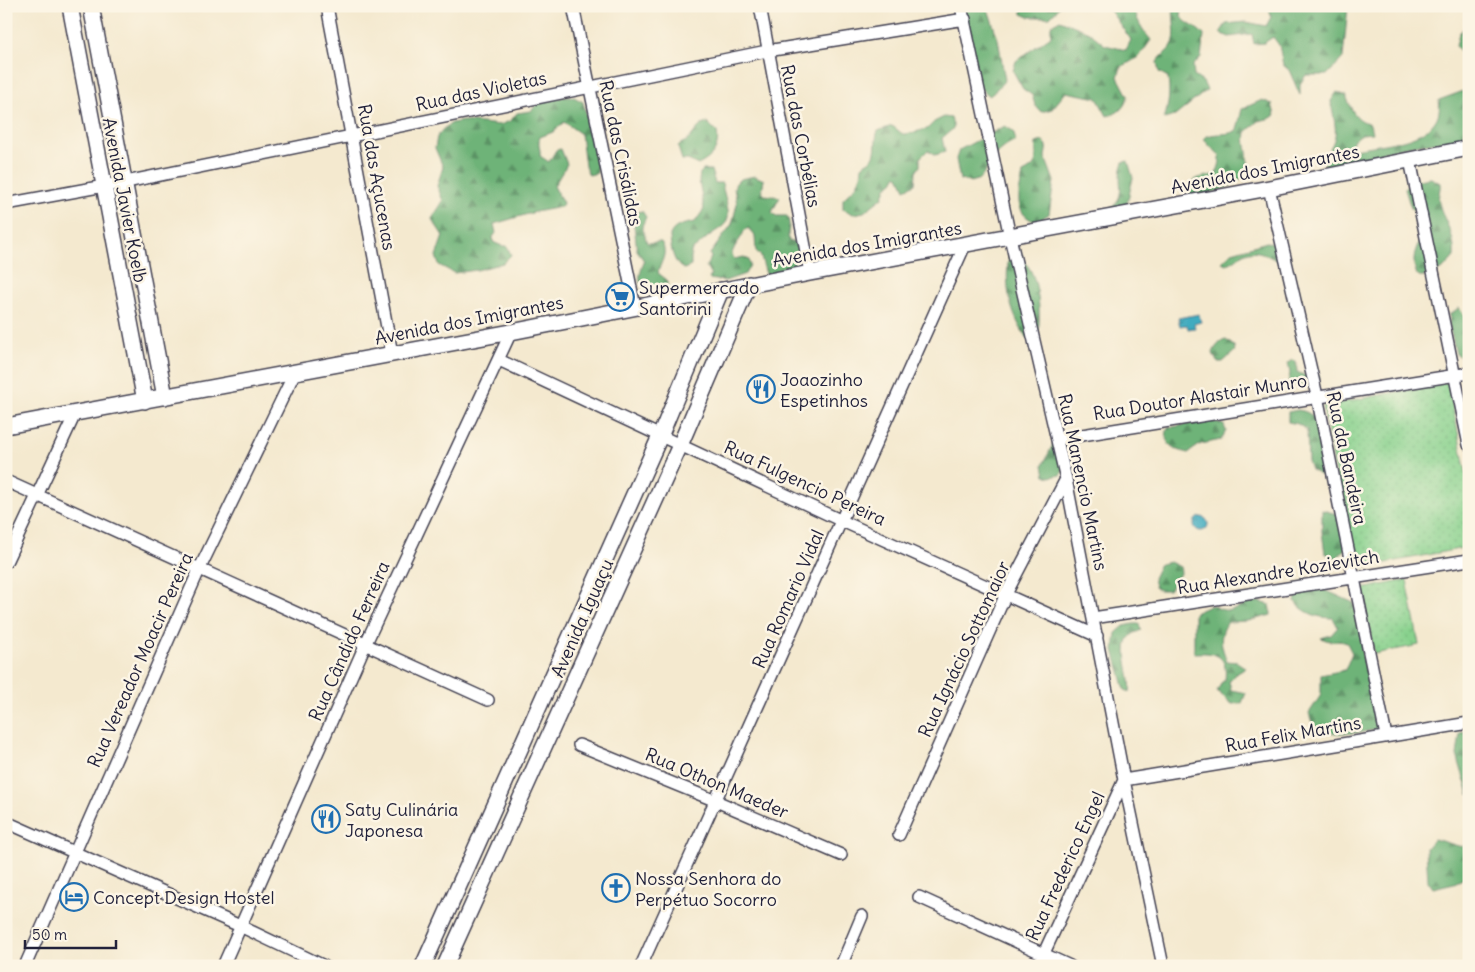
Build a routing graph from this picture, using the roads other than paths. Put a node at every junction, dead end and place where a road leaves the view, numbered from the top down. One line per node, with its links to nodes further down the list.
1 (70, 6): 14 (street, Avenida Javier Koelb)
2 (92, 6): 13 (street, Avenida Javier Koelb)
3 (327, 6): 10 (street, Rua das Açucenas)
4 (573, 6): 9 (street, Rua das Crisálidas)
5 (760, 6): 8 (street, Rua das Corbélias)
6 (961, 6): 7 (street, Rua Manencio Martins)
7 (964, 19): 8 (street, Rua das Violetas); 17 (street, Rua Manencio Martins)
8 (767, 51): 9 (street, Rua das Violetas); 19 (street, Rua das Corbélias)
9 (589, 86): 10 (street, Rua das Violetas); 22 (street, Rua das Crisálidas)
10 (352, 136): 13 (street, Rua das Violetas); 24 (street, Rua das Açucenas)
11 (1469, 148): 12 (street, Avenida dos Imigrantes)
12 (1410, 160): 15 (street, Avenida dos Imigrantes); 28 (street)
13 (126, 182): 14 (street, Rua das Violetas); 30 (street, Avenida Javier Koelb)
14 (103, 186): 16 (street, Rua das Violetas); 31 (street, Avenida Javier Koelb)
15 (1269, 188): 17 (street, Avenida dos Imigrantes); 29 (street, Rua da Bandeira)
16 (6, 204)
17 (1010, 237): 18 (street, Avenida dos Imigrantes); 35 (street, Rua Manencio Martins)
18 (965, 246): 19 (street, Avenida dos Imigrantes); 41 (street, Rua Romario Vidal)
19 (810, 273): 20 (street, Avenida dos Imigrantes)
20 (749, 284): 21 (street, Avenida dos Imigrantes); 36 (street, Avenida Iguaçu)
21 (721, 290): 22 (street, Avenida dos Imigrantes); 34 (street, Avenida Iguaçu)
22 (635, 307): 23 (street, Avenida dos Imigrantes)
23 (511, 332): 24 (street, Avenida dos Imigrantes); 25 (street, Rua Cândido Ferreira)
24 (392, 354): 26 (street, Avenida dos Imigrantes)
25 (499, 360): 34 (street, Rua Fulgencio Pereira); 49 (street, Rua Cândido Ferreira)
26 (295, 372): 30 (street, Avenida dos Imigrantes); 44 (street, Rua Vereador Moacir Pereira)
27 (1469, 373): 28 (street, Rua Doutor Alastair Munro)
28 (1454, 376): 29 (street, Rua Doutor Alastair Munro); 37 (street)
29 (1317, 396): 35 (street, Rua Doutor Alastair Munro); 45 (street, Rua da Bandeira)
30 (165, 397): 31 (street, Avenida dos Imigrantes)
31 (145, 401): 32 (street, Avenida dos Imigrantes)
32 (75, 414): 33 (street, Avenida dos Imigrantes); 40 (street)
33 (6, 426)
34 (661, 434): 36 (street, Rua Fulgencio Pereira); 67 (street, Avenida Iguaçu)
35 (1057, 439): 38 (street, Rua Manencio Martins)
36 (681, 443): 41 (street, Rua Fulgencio Pereira); 68 (street, Avenida Iguaçu)
37 (1469, 445)
38 (1066, 479): 46 (street, Rua Ignácio Sottomaior); 47 (street, Rua Manencio Martins)
39 (6, 482): 40 (street)
40 (37, 494): 43 (street); 44 (street)
41 (842, 521): 46 (street, Rua Fulgencio Pereira); 55 (street, Rua Romario Vidal)
42 (1469, 560): 45 (street, Rua Alexandre Kozievitch)
43 (6, 562)
44 (198, 570): 49 (street); 58 (street, Rua Vereador Moacir Pereira)
45 (1354, 578): 47 (street, Rua Alexandre Kozievitch); 52 (street, Rua da Bandeira)
46 (1006, 594): 48 (street, Rua Fulgencio Pereira); 57 (street, Rua Ignácio Sottomaior)
47 (1094, 618): 48 (street, Rua Manencio Martins)
48 (1097, 636): 54 (street, Rua Manencio Martins)
49 (366, 643): 50 (street); 62 (street, Rua Cândido Ferreira)
50 (488, 700)
51 (1469, 723): 52 (street, Rua Felix Martins)
52 (1386, 736): 54 (street, Rua Felix Martins)
53 (579, 745): 55 (street, Rua Othon Maeder)
54 (1124, 780): 63 (street, Rua Frederico Engel); 73 (street, Rua Manencio Martins)
55 (716, 801): 59 (street, Rua Othon Maeder); 69 (street, Rua Romario Vidal)
56 (6, 822): 58 (street)
57 (899, 835)
58 (74, 852): 62 (street); 64 (street, Rua Vereador Moacir Pereira)
59 (841, 855)
60 (919, 897): 63 (street)
61 (862, 916): 70 (street)
62 (240, 926): 65 (street, Rua Cândido Ferreira); 66 (street)
63 (1043, 954): 71 (street, Rua Frederico Engel); 72 (street)
64 (25, 966)
65 (223, 966)
66 (324, 966)
67 (423, 966)
68 (446, 966)
69 (641, 966)
70 (841, 966)
71 (1038, 966)
72 (1070, 966)
73 (1163, 966)

